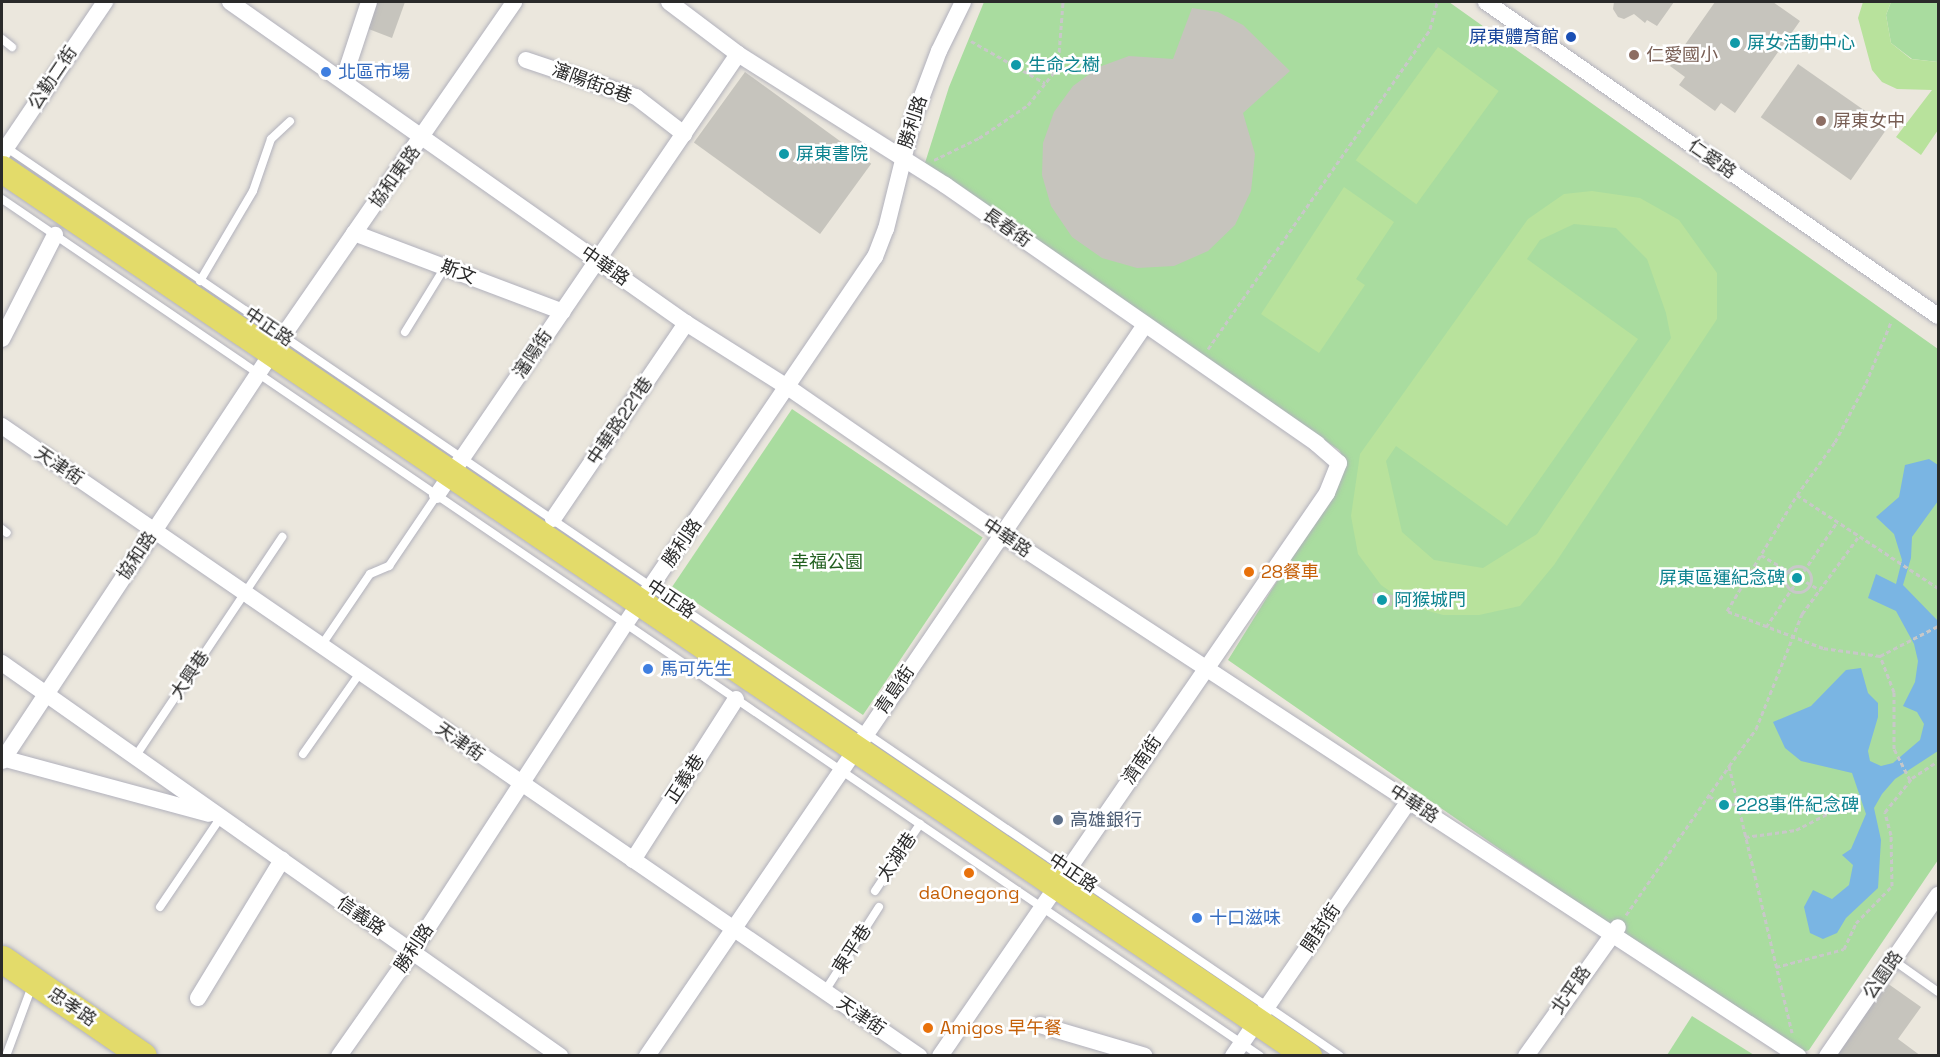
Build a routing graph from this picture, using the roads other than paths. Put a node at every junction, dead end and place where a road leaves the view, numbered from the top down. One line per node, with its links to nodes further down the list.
1 (105, 2): 16 (street, 公勤二街)
2 (230, 2): 12 (street, 中華路)
3 (369, 2): 12 (street)
4 (514, 2): 15 (street, 協和東路)
5 (669, 2): 10 (street, 長春街)
6 (963, 2): 17 (street, 勝利路)
7 (1486, 2): 25 (street, 仁愛路)
8 (2, 39): 9 (lane)
9 (12, 47)
10 (738, 54): 14 (street, 瀋陽街); 17 (street, 長春街)
11 (526, 60): 14 (street, 瀋陽街8巷)
12 (343, 81): 15 (street, 中華路)
13 (290, 121): 23 (lane)
14 (684, 134): 21 (street, 瀋陽街)
15 (423, 138): 19 (street, 協和東路); 21 (street, 中華路)
16 (3, 153): 23 (lane, 中正路); 30 (main road, 中正路)
17 (901, 161): 27 (street, 長春街); 32 (street, 勝利路)
18 (2, 199): 20 (lane)
19 (354, 233): 22 (street, 斯文); 30 (street, 協和東路)
20 (55, 235): 29 (street); 31 (lane)
21 (598, 260): 24 (street, 瀋陽街); 26 (street, 中華路)
22 (445, 267): 24 (street, 斯文); 28 (lane)
23 (200, 280): 30 (lane, 中正路)
24 (562, 312): 35 (street, 瀋陽街)
25 (1938, 316)
26 (686, 323): 32 (street, 中華路); 37 (street, 中華路221巷)
27 (1145, 325): 34 (street, 長春街); 39 (street, 青島街)
28 (405, 332)
29 (2, 339)
30 (278, 343): 31 (street, 協和路); 35 (main road, 中正路)
31 (258, 373): 36 (lane); 38 (street, 協和路)
32 (789, 388): 39 (street, 中華路); 42 (street, 勝利路)
33 (2, 426): 38 (street, 天津街)
34 (1339, 463): 46 (street, 濟南街)
35 (457, 465): 36 (street, 瀋陽街); 37 (lane, 中正路); 42 (main road, 中正路)
36 (437, 495): 43 (lane); 44 (lane, 瀋陽街)
37 (553, 519): 42 (lane, 中正路)
38 (154, 531): 41 (street, 天津街); 48 (street, 協和路)
39 (1001, 534): 46 (street, 中華路); 50 (street, 青島街)
40 (282, 537): 41 (lane, 大興巷)
41 (244, 593): 44 (street, 天津街); 52 (lane, 大興巷)
42 (647, 593): 43 (street, 勝利路); 50 (main road, 中正路)
43 (626, 623): 49 (lane); 55 (street, 勝利路)
44 (321, 646): 47 (street, 天津街)
45 (2, 663): 48 (street, 信義路)
46 (1205, 667): 56 (street, 中華路); 61 (street, 濟南街)
47 (360, 673): 51 (lane); 55 (street, 天津街)
48 (46, 694): 52 (street, 信義路); 53 (street, 協和路)
49 (736, 699): 54 (lane); 60 (street, 正義巷)
50 (861, 740): 54 (street, 青島街); 61 (main road, 中正路)
51 (303, 754)
52 (135, 757): 57 (street, 信義路)
53 (2, 759): 57 (street, 信義路)
54 (841, 770): 58 (lane); 67 (street, 青島街)
55 (521, 784): 60 (street, 天津街); 69 (street, 勝利路)
56 (1409, 801): 68 (street, 中華路); 76 (street, 開封街)
57 (221, 817): 59 (street, 信義路); 64 (lane)
58 (920, 824): 62 (lane, 太湖巷); 66 (lane)
59 (282, 860): 69 (street, 信義路); 75 (street)
60 (633, 860): 67 (street, 天津街)
61 (1062, 877): 66 (street, 濟南街); 76 (main road, 中正路)
62 (875, 891)
63 (1938, 895): 71 (street, 公園路)
64 (160, 907)
65 (879, 907): 73 (lane, 東平巷)
66 (1042, 907): 78 (lane); 86 (street, 濟南街)
67 (734, 928): 73 (street, 天津街); 84 (street, 青島街)
68 (1615, 930): 79 (street, 中華路); 91 (street, 北平路)
69 (412, 952): 82 (street, 勝利路); 83 (street, 信義路)
70 (2, 959): 72 (main road, 忠孝路)
71 (1893, 960): 74 (lane); 92 (street, 公園路)
72 (33, 981): 80 (lane); 81 (main road, 忠孝路)
73 (825, 991): 85 (street, 天津街)
74 (1938, 992)
75 (198, 998)
76 (1263, 1014): 78 (street, 開封街); 89 (main road, 中正路); 90 (lane, 中正路)
77 (1040, 1026): 87 (street)
78 (1238, 1049): 88 (lane)
79 (1797, 1055)
80 (6, 1056)
81 (143, 1056)
82 (339, 1056)
83 (560, 1056)
84 (647, 1056)
85 (919, 1056)
86 (940, 1056)
87 (1145, 1056)
88 (1260, 1056)
89 (1308, 1056)
90 (1340, 1056)
91 (1526, 1056)
92 (1827, 1056)

